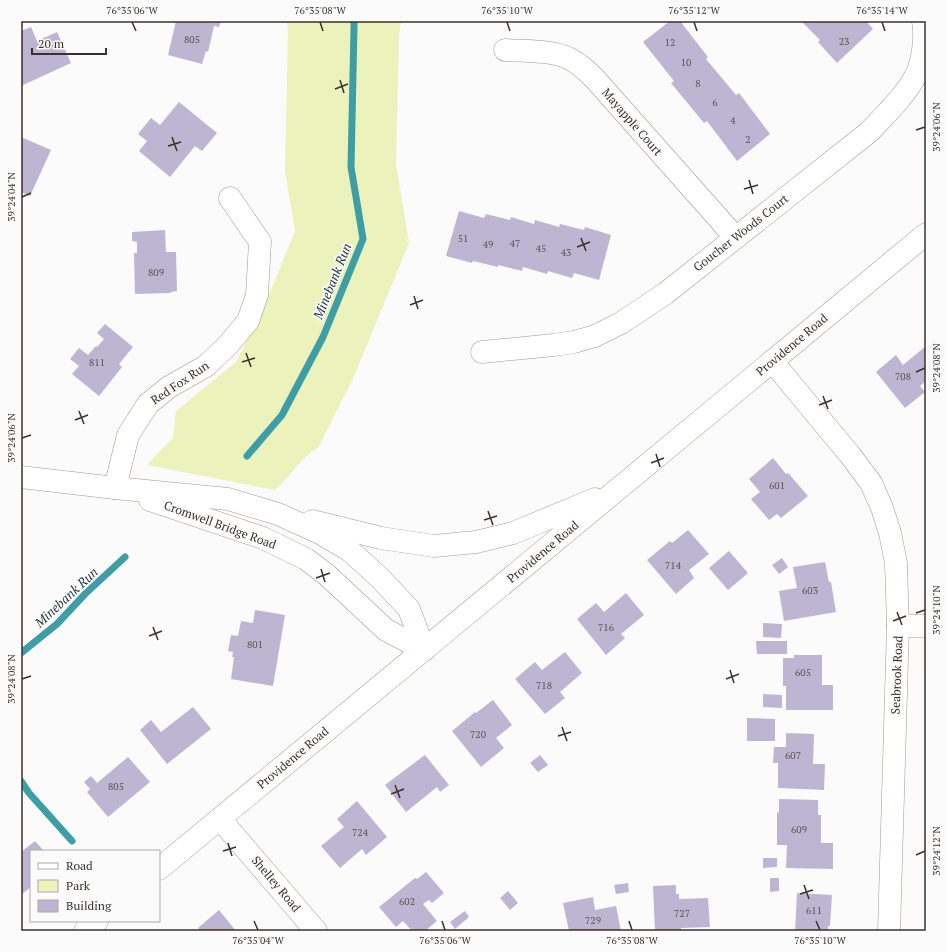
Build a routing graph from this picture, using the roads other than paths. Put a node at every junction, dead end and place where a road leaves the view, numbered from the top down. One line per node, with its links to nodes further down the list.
1 (923, 21): 5 (street, Goucher Woods Court)
2 (505, 50): 5 (street, Mayapple Court)
3 (230, 198): 9 (street, Red Fox Run)
4 (926, 234): 7 (street, Providence Road)
5 (735, 237): 6 (street, Goucher Woods Court)
6 (482, 352)
7 (772, 361): 10 (street, Providence Road); 12 (street, Seabrook Road)
8 (21, 477): 9 (street, Cromwell Bridge Road)
9 (115, 488): 11 (street, Cromwell Bridge Road); 14 (street, Cromwell Bridge Road)
10 (617, 490): 11 (street); 14 (street, Providence Road)
11 (278, 514): 14 (street, Cromwell Bridge Road)
12 (898, 626): 13 (street); 20 (street, Seabrook Road)
13 (926, 626)
14 (424, 650): 15 (street, Providence Road)
15 (220, 819): 16 (street, Providence Road); 19 (street, Shelley Road)
16 (160, 869)
17 (96, 922): 18 (street)
18 (85, 931)
19 (316, 931)
20 (889, 931)

